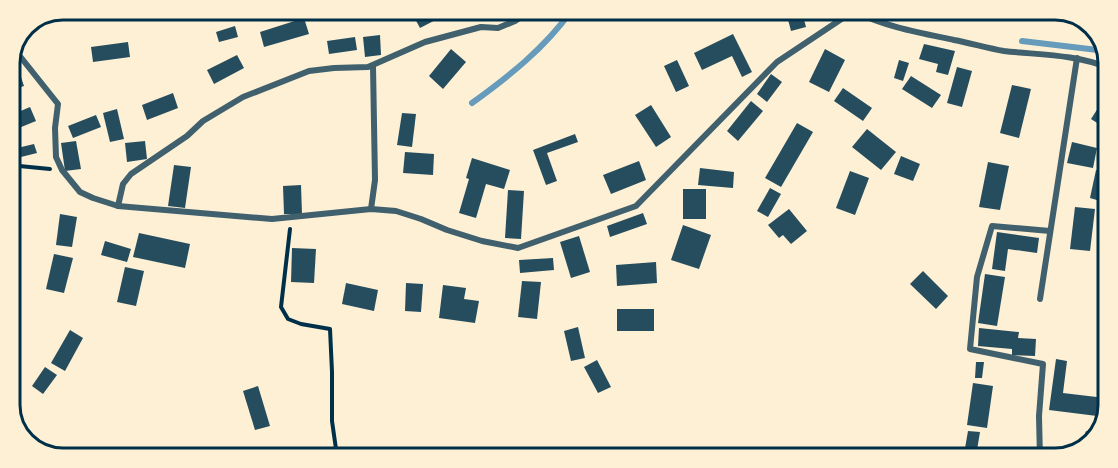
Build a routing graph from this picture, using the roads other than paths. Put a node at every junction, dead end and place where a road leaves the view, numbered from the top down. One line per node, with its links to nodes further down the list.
1 (516, 20): 7 (street)
2 (842, 20): 9 (street)
3 (875, 20): 5 (street)
4 (20, 57): 8 (street)
5 (1077, 58): 6 (street); 10 (street)
6 (1098, 64)
7 (373, 66): 8 (street); 9 (street)
8 (118, 206): 9 (street)
9 (370, 209)
10 (1050, 231): 11 (street); 12 (street)
11 (1040, 299)
12 (1040, 448)

